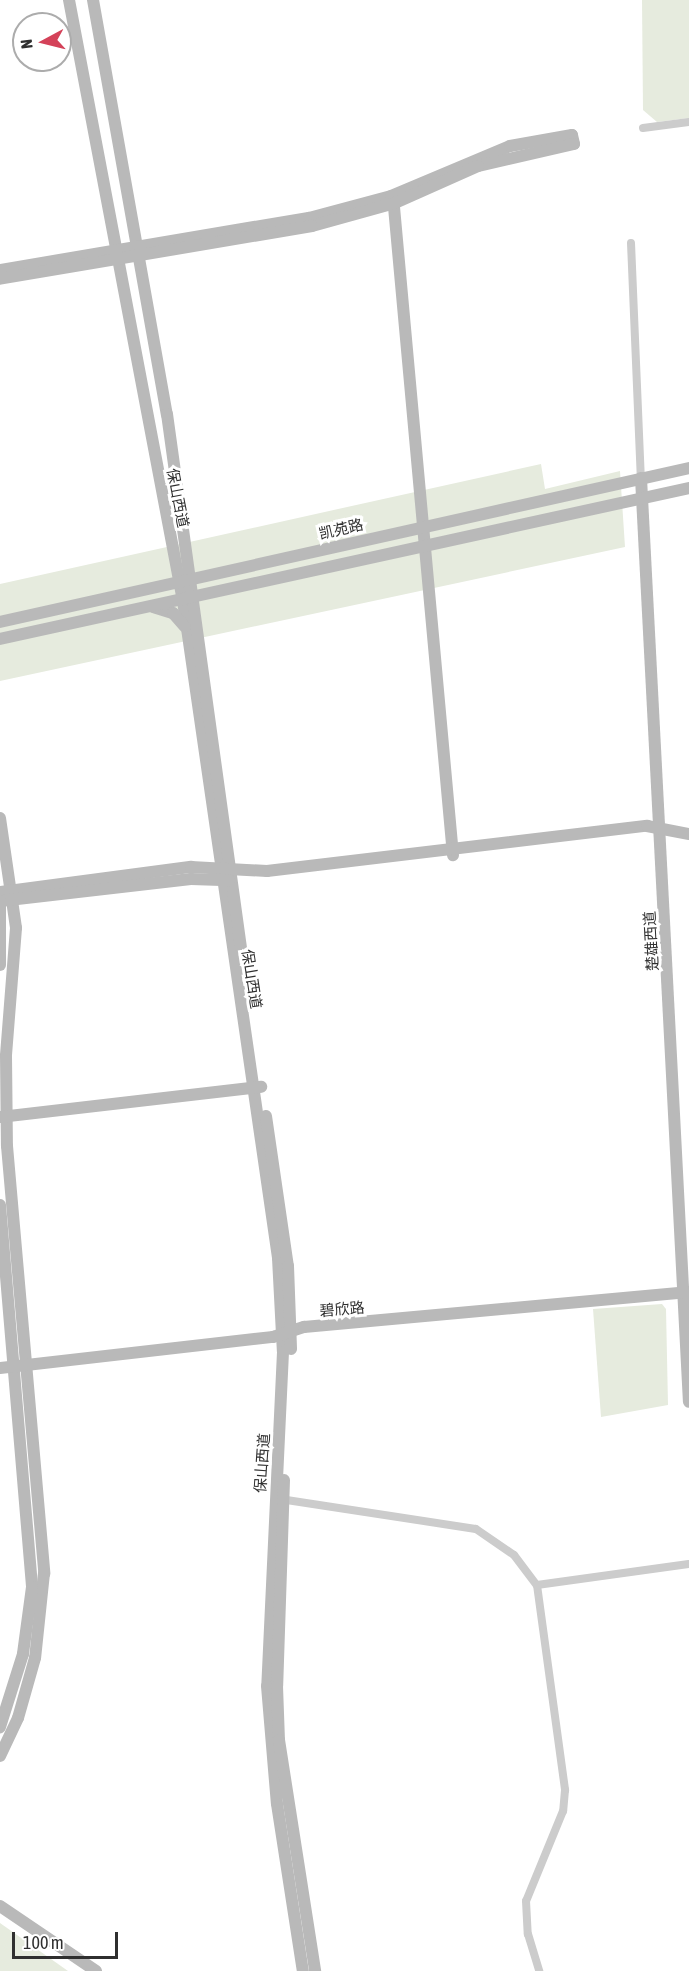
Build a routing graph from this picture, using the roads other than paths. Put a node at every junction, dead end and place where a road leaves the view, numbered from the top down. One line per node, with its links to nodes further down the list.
1 (69, 0): 8 (main road, 保山西道)
2 (93, 0): 7 (main road, 保山西道)
3 (689, 122): 4 (street)
4 (643, 128)
5 (393, 200): 5 (main road); 7 (main road); 15 (main road)
6 (631, 243): 12 (street)
7 (138, 251): 8 (main road); 17 (main road, 保山西道)
8 (116, 255): 9 (main road); 10 (main road); 17 (main road, 保山西道)
9 (0, 270)
10 (0, 279)
11 (689, 468): 12 (main road, 凯苑路)
12 (641, 478): 14 (main road, 楚雄西道); 15 (main road, 凯苑路)
13 (689, 488): 14 (main road)
14 (642, 498): 16 (main road); 25 (main road, 楚雄西道)
15 (423, 525): 16 (main road); 17 (main road, 凯苑路)
16 (425, 544): 19 (main road); 28 (main road)
17 (185, 579): 18 (main road, 凯苑路); 19 (main road, 保山西道)
18 (144, 590): 19 (main road); 21 (main road, 凯苑路)
19 (185, 599): 20 (main road); 22 (main road, 保山西道)
20 (146, 607): 22 (main road); 23 (main road)
21 (0, 622)
22 (193, 630): 29 (main road, 保山西道)
23 (0, 639)
24 (0, 818): 31 (main road)
25 (661, 831): 26 (main road); 27 (main road); 28 (main road); 37 (main road, 楚雄西道)
26 (689, 834)
27 (689, 841)
28 (453, 852): 29 (main road)
29 (226, 875): 31 (main road); 34 (main road, 保山西道)
30 (0, 892): 31 (main road)
31 (13, 893): 32 (main road); 35 (main road)
32 (0, 901): 33 (main road)
33 (0, 965)
34 (257, 1087): 35 (main road); 38 (main road, 保山西道)
35 (3, 1117): 41 (main road)
36 (0, 1205): 41 (main road)
37 (686, 1289): 39 (main road, 碧欣路); 43 (main road, 楚雄西道)
38 (287, 1303): 39 (main road, 保山西道); 39 (main road)
39 (295, 1326): 40 (main road, 保山西道); 40 (main road); 41 (main road, 碧欣路)
40 (287, 1352): 44 (main road, 保山西道)
41 (20, 1363): 42 (main road, 碧欣路); 47 (main road); 48 (main road)
42 (0, 1365)
43 (689, 1402)
44 (279, 1499): 46 (street); 52 (main road, 保山西道); 53 (main road, 保山西道)
45 (689, 1564): 46 (street)
46 (537, 1585): 54 (street)
47 (0, 1727)
48 (0, 1756)
49 (0, 1908): 50 (main road); 51 (main road)
50 (89, 1971)
51 (96, 1971)
52 (303, 1971)
53 (315, 1971)
54 (539, 1971)

